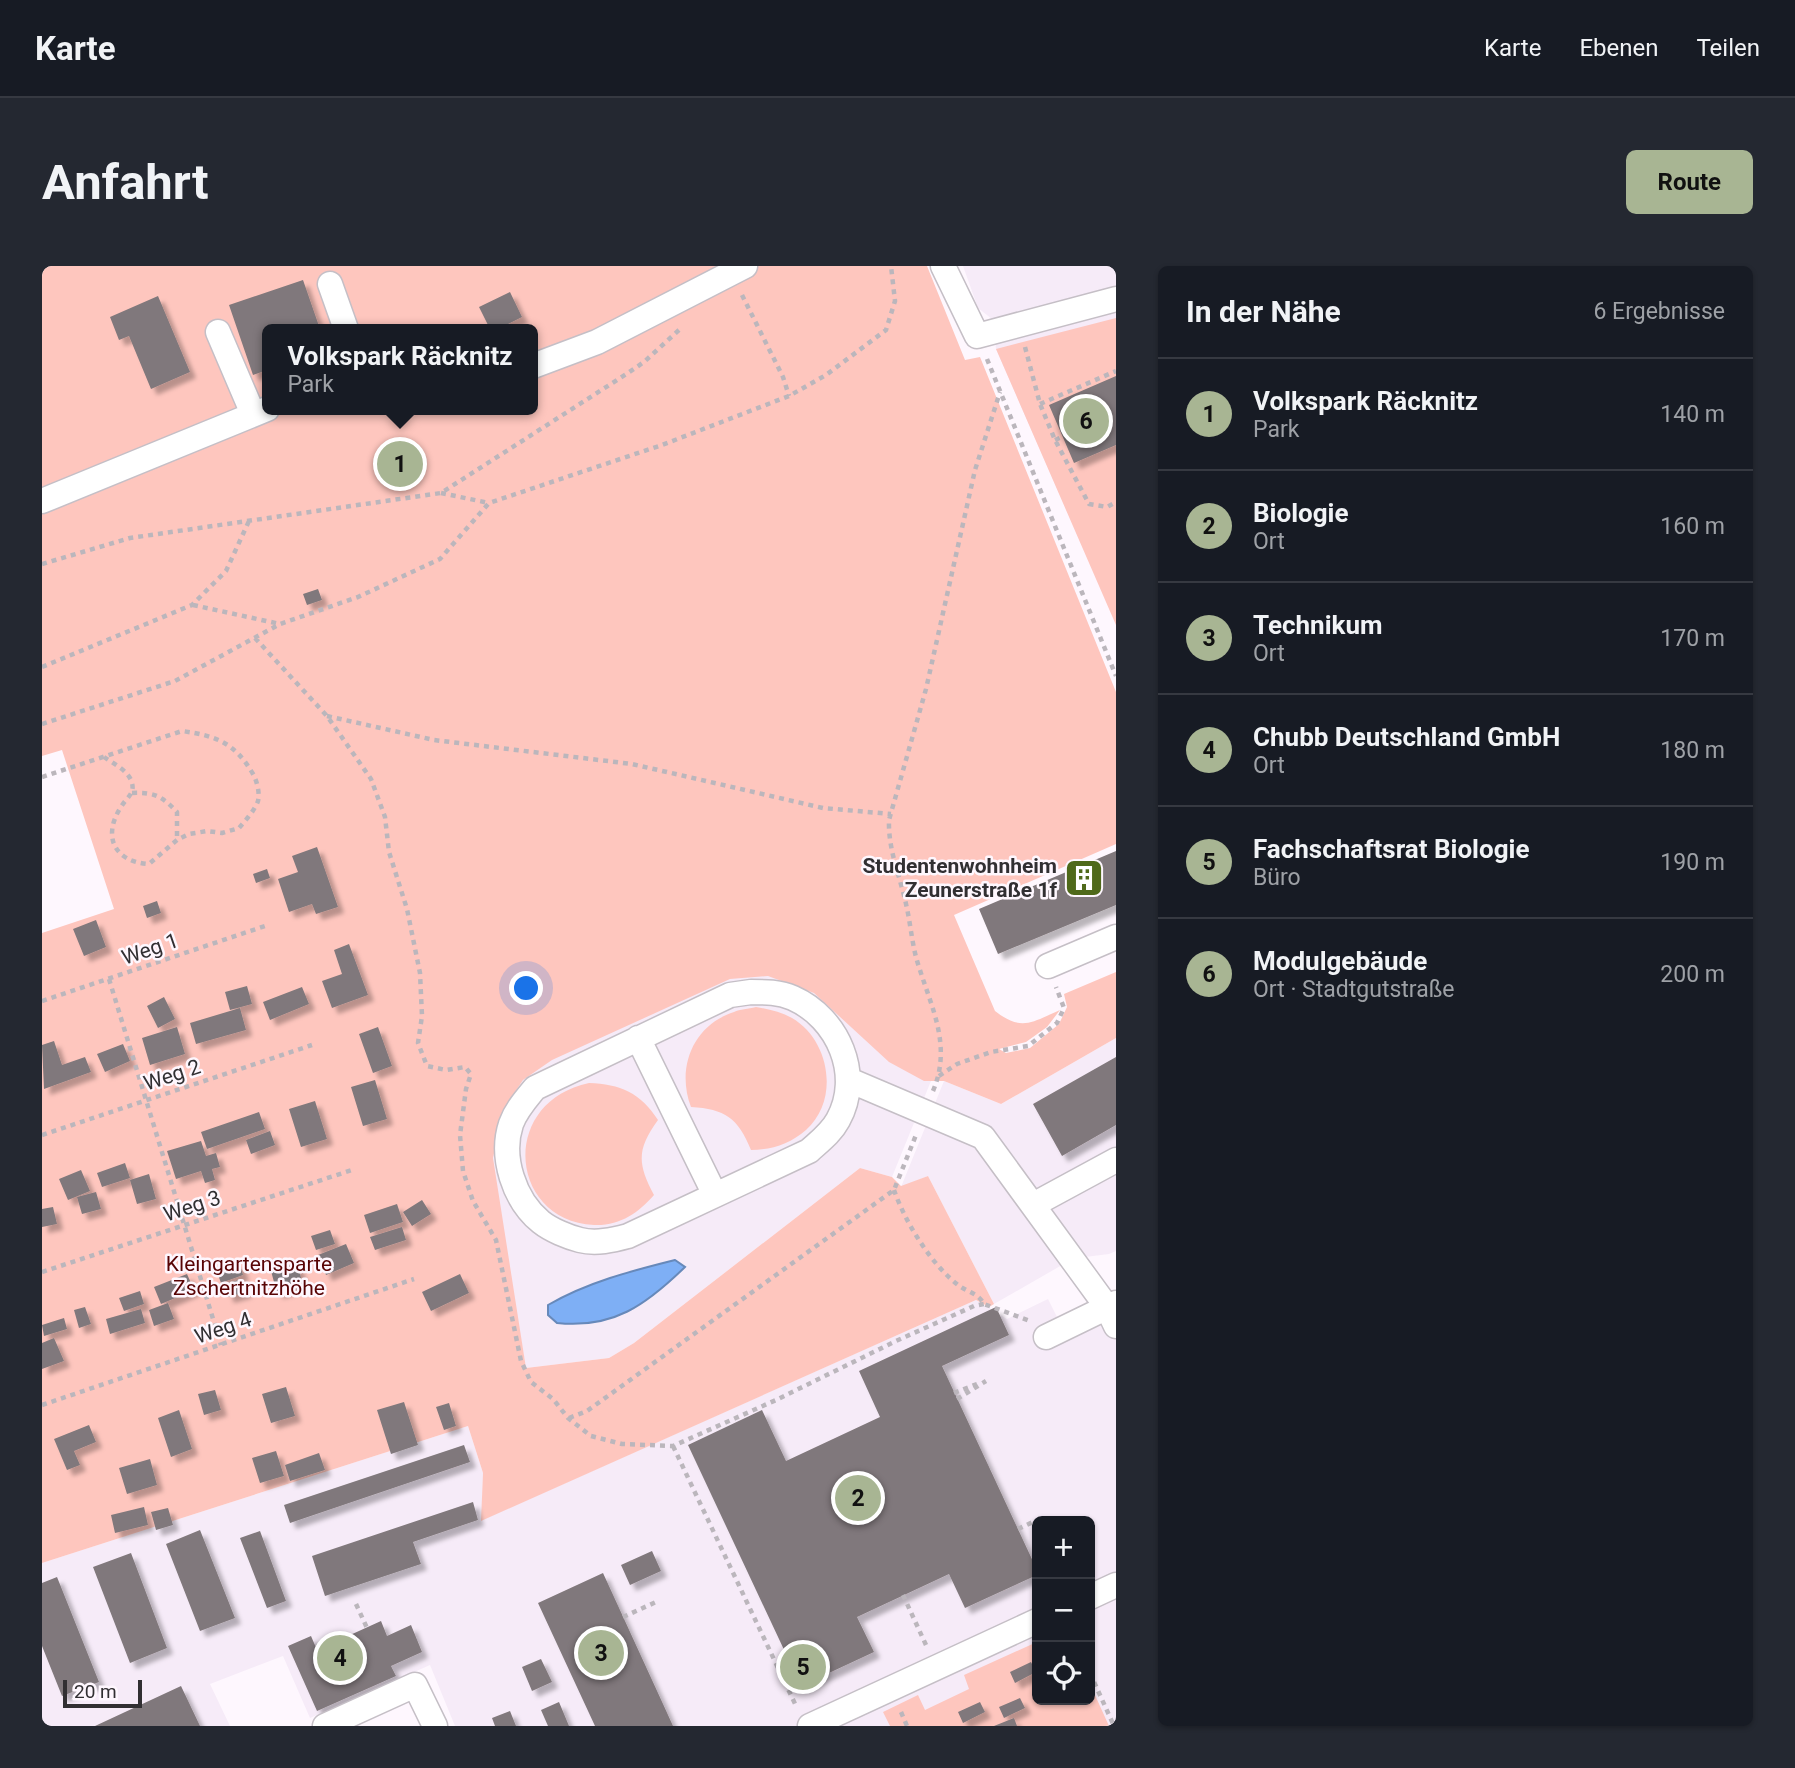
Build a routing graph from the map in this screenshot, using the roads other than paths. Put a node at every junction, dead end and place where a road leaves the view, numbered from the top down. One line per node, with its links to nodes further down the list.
1 (943, 266): 4 (street)
2 (741, 276): 7 (street)
3 (330, 284): 5 (street)
4 (1116, 299)
5 (344, 324)
6 (218, 332): 8 (street)
7 (538, 364)
8 (260, 411): 9 (street)
9 (42, 501)
10 (1116, 937): 11 (street)
11 (1048, 966)
12 (638, 1038): 13 (street); 15 (street); 15 (street)
13 (849, 1080): 15 (street); 16 (street)
14 (1116, 1160): 16 (street)
15 (715, 1195)
16 (1033, 1205): 17 (street)
17 (1113, 1312): 18 (street)
18 (1043, 1331)
19 (1116, 1585): 20 (street)
20 (1095, 1595)
21 (1032, 1623): 22 (street)
22 (805, 1720)
23 (325, 1726): 24 (street)
24 (435, 1726)

